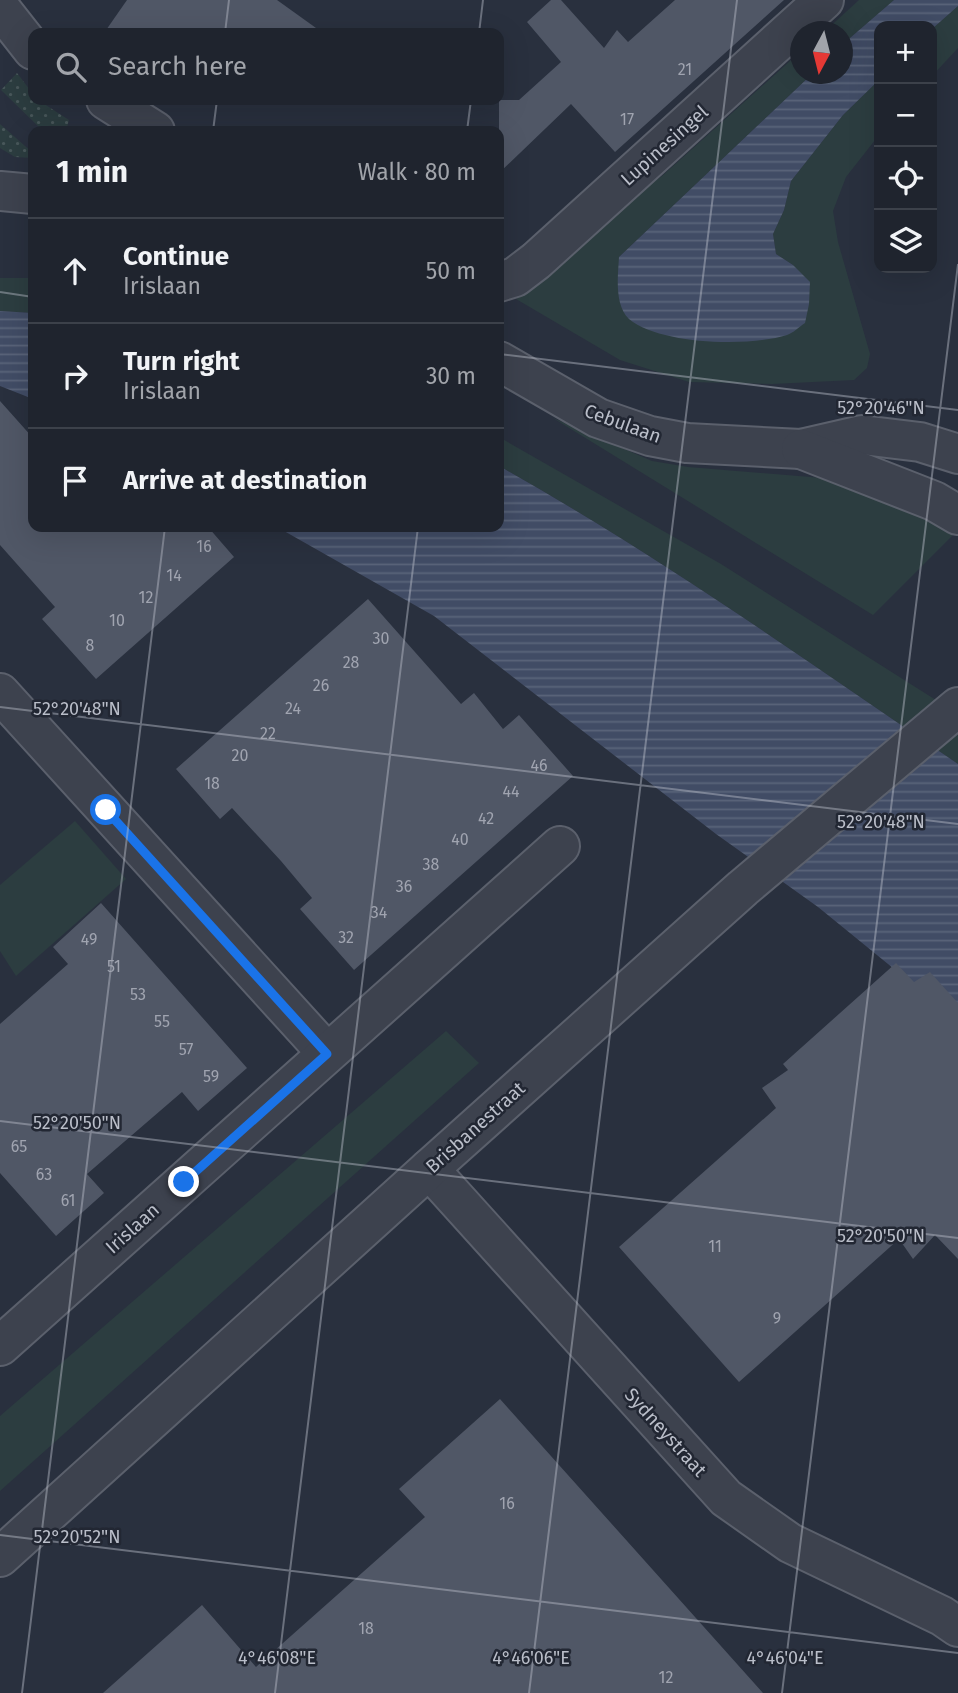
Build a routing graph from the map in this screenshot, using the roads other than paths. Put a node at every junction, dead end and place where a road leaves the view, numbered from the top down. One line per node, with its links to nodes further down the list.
1 (817, 2): 8 (street, Lupinesingel)
2 (0, 8): 3 (street)
3 (28, 44)
4 (114, 105): 5 (street)
5 (147, 126)
6 (0, 191): 7 (street)
7 (28, 194)
8 (504, 280)
9 (504, 364): 10 (street, Cebulaan)
10 (801, 449): 11 (street, Cebulaan); 12 (street, Cebulaan)
11 (958, 454)
12 (958, 515)
13 (0, 693): 16 (street)
14 (953, 711): 17 (street, Brisbanestraat)
15 (559, 846): 16 (street, Irislaan)
16 (327, 1054): 18 (street, Irislaan)
17 (429, 1169): 19 (street, Brisbanestraat); 20 (street, Sydneystraat)
18 (0, 1346)
19 (0, 1557)
20 (958, 1627)

